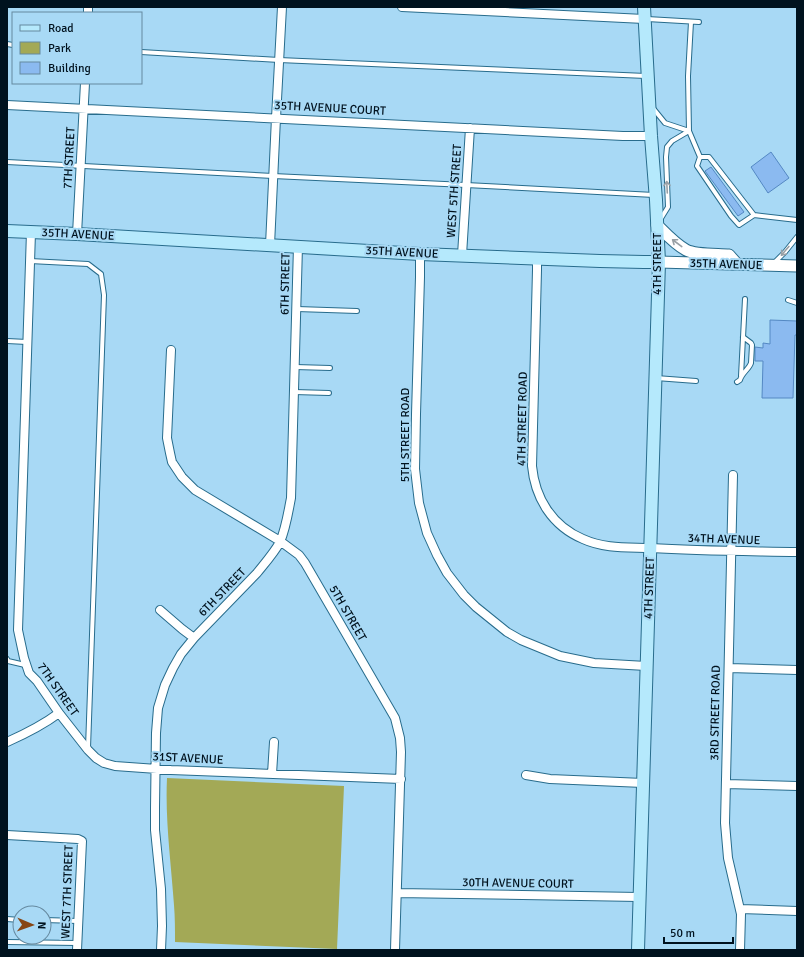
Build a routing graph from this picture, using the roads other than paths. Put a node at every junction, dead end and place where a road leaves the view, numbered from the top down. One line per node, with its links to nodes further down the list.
1 (282, 7): 8 (street, 6TH STREET)
2 (402, 7): 4 (street)
3 (644, 7): 4 (main road, 4TH STREET)
4 (644, 19): 5 (lane); 9 (main road, 4TH STREET)
5 (691, 22): 6 (lane); 16 (lane)
6 (699, 22)
7 (142, 52): 8 (lane)
8 (279, 60): 9 (lane); 14 (street, 6TH STREET)
9 (648, 77): 11 (main road, 4TH STREET)
10 (85, 84): 13 (street, 7TH STREET)
11 (649, 103): 16 (lane); 17 (main road, 4TH STREET)
12 (7, 104): 13 (street, 35TH AVENUE COURT)
13 (84, 109): 14 (street, 35TH AVENUE COURT); 20 (street, 7TH STREET)
14 (276, 118): 15 (street, 35TH AVENUE COURT); 23 (street, 6TH STREET)
15 (470, 128): 17 (street, 35TH AVENUE COURT); 26 (street, WEST 5TH STREET)
16 (689, 131): 18 (lane); 40 (lane, one-way to 16)
17 (651, 136): 29 (main road, 4TH STREET)
18 (700, 157): 21 (lane); 34 (lane)
19 (7, 162): 20 (lane)
20 (81, 165): 23 (lane); 43 (street, 7TH STREET)
21 (720, 170): 22 (lane); 24 (lane)
22 (716, 174)
23 (273, 176): 26 (lane); 45 (street, 6TH STREET)
24 (726, 178): 25 (lane); 27 (lane)
25 (722, 181)
26 (466, 185): 29 (lane); 48 (street, WEST 5TH STREET)
27 (733, 187): 28 (lane); 30 (lane)
28 (728, 190)
29 (656, 195): 40 (main road, 4TH STREET)
30 (740, 196): 31 (lane); 33 (lane)
31 (735, 199)
32 (729, 204): 34 (lane)
33 (747, 205): 35 (lane); 37 (lane)
34 (725, 208): 38 (lane)
35 (742, 208)
36 (736, 213): 38 (lane)
37 (754, 215): 38 (lane); 39 (lane)
38 (731, 216)
39 (797, 220)
40 (657, 224): 51 (main road, 4TH STREET); 52 (street, one-way to 40)
41 (7, 231): 42 (main road, 35TH AVENUE)
42 (31, 232): 43 (main road, 35TH AVENUE); 50 (street, 7TH STREET)
43 (77, 234): 45 (main road, 35TH AVENUE)
44 (797, 237): 53 (lane, one-way to 53)
45 (270, 245): 46 (main road, 35TH AVENUE)
46 (298, 246): 47 (main road, 35TH AVENUE); 58 (street, 6TH STREET)
47 (420, 254): 48 (main road, 35TH AVENUE); 81 (street, 5TH STREET ROAD)
48 (462, 256): 49 (main road, 35TH AVENUE)
49 (537, 258): 51 (main road, 35TH AVENUE); 74 (street, 4TH STREET ROAD)
50 (30, 261): 62 (street, 7TH STREET); 87 (lane)
51 (659, 262): 52 (street, 35TH AVENUE); 67 (main road, 4TH STREET)
52 (737, 264): 53 (street, 35TH AVENUE)
53 (772, 265): 54 (street, 35TH AVENUE)
54 (797, 266)
55 (745, 300): 60 (lane)
56 (788, 300): 57 (lane)
57 (797, 303)
58 (297, 309): 59 (lane); 64 (street, 6TH STREET)
59 (357, 311)
60 (743, 337): 66 (lane); 66 (lane)
61 (7, 341): 62 (lane)
62 (27, 342): 80 (street, 7TH STREET)
63 (171, 350): 73 (street, 5TH STREET)
64 (295, 367): 65 (lane); 70 (street, 6TH STREET)
65 (330, 368)
66 (741, 376): 69 (lane)
67 (655, 378): 68 (lane); 74 (main road, 4TH STREET)
68 (696, 381)
69 (737, 382)
70 (294, 392): 71 (lane); 73 (street, 6TH STREET)
71 (329, 393)
72 (733, 475): 75 (street, 3RD STREET ROAD)
73 (280, 541): 78 (street, 6TH STREET); 92 (street, 5TH STREET)
74 (650, 548): 75 (street, 34TH AVENUE); 81 (main road, 4TH STREET)
75 (731, 551): 76 (street, 34TH AVENUE); 82 (street, 3RD STREET ROAD)
76 (797, 552)
77 (160, 610): 78 (street)
78 (194, 638): 89 (street, 6TH STREET)
79 (7, 659): 80 (lane)
80 (27, 665): 84 (street, 7TH STREET)
81 (646, 666): 93 (main road, 4TH STREET)
82 (728, 668): 83 (street); 94 (street, 3RD STREET ROAD)
83 (797, 670)
84 (59, 713): 85 (street); 87 (street, 7TH STREET)
85 (7, 742)
86 (274, 742): 90 (street)
87 (88, 750): 88 (street, 7TH STREET)
88 (104, 762): 89 (street, 31ST AVENUE)
89 (156, 768): 90 (street, 31ST AVENUE); 105 (street, 6TH STREET)
90 (272, 774): 92 (street, 31ST AVENUE)
91 (526, 775): 93 (street)
92 (401, 779): 97 (street, 5TH STREET)
93 (643, 783): 98 (main road, 4TH STREET)
94 (726, 784): 95 (street); 99 (street, 3RD STREET ROAD)
95 (797, 786)
96 (7, 835): 102 (street, WEST 7TH STREET)
97 (397, 893): 98 (street, 30TH AVENUE COURT); 106 (street, 5TH STREET)
98 (639, 897): 107 (main road, 4TH STREET)
99 (740, 909): 100 (street); 108 (street, 3RD STREET ROAD)
100 (797, 911)
101 (52, 920): 102 (lane)
102 (78, 921): 104 (street, WEST 7TH STREET)
103 (7, 942): 104 (lane)
104 (77, 946)
105 (162, 950)
106 (395, 950)
107 (638, 950)
108 (740, 950)

